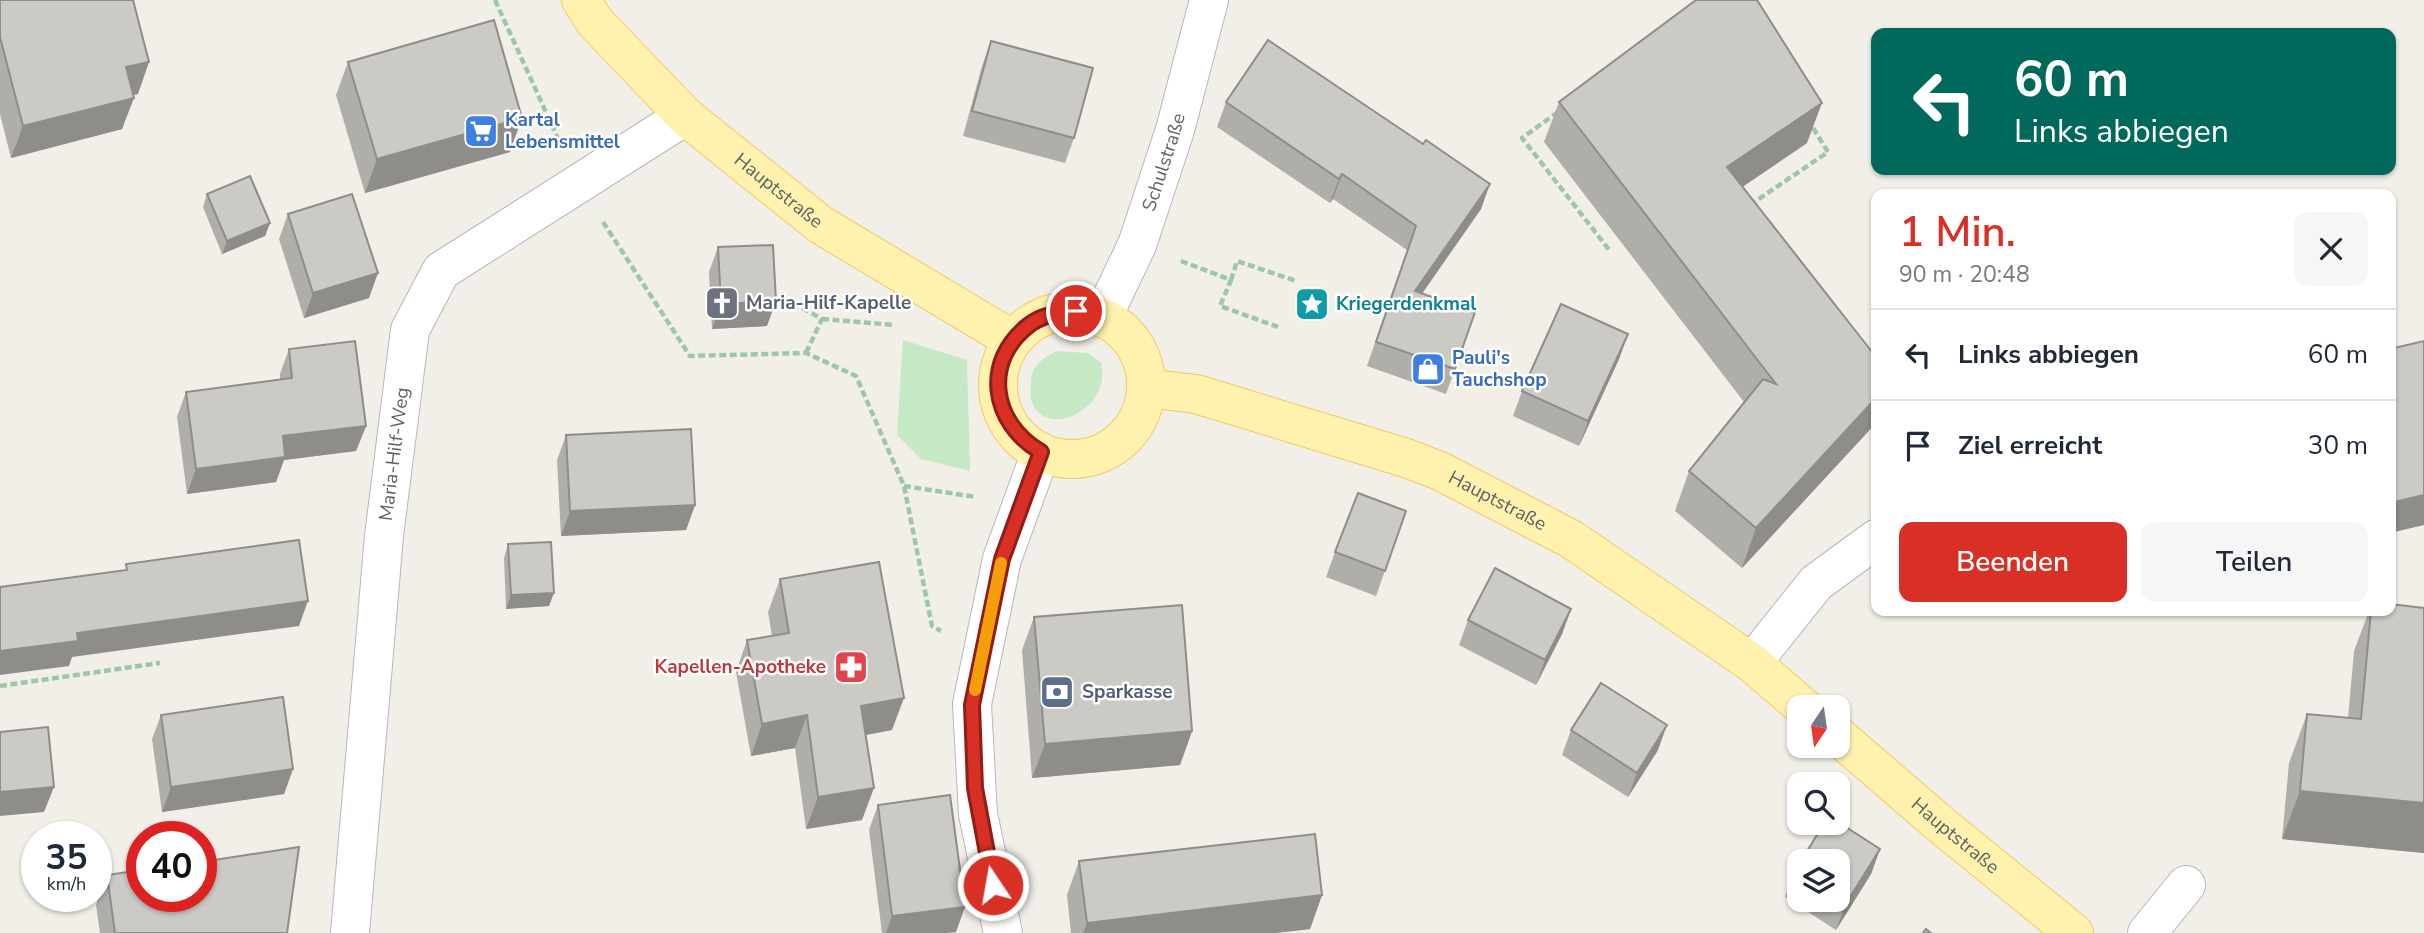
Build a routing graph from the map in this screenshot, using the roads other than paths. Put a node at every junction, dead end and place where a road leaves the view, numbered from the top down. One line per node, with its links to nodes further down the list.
1 (581, 0): 3 (main road, Hauptstraße)
2 (1209, 0): 4 (street, Schulstraße)
3 (685, 116): 5 (main road, Hauptstraße); 13 (street, Maria-Hilf-Weg)
4 (1102, 318): 5 (main road); 6 (main road)
5 (1013, 340): 7 (main road)
6 (1146, 388): 7 (main road); 9 (main road, Hauptstraße)
7 (1041, 452): 14 (street)
8 (1871, 543): 9 (street)
9 (1752, 663): 10 (main road, Hauptstraße)
10 (1789, 695)
11 (1850, 746): 15 (main road, Hauptstraße)
12 (2186, 885): 16 (street)
13 (350, 933)
14 (1003, 933)
15 (2074, 933)
16 (2147, 933)

